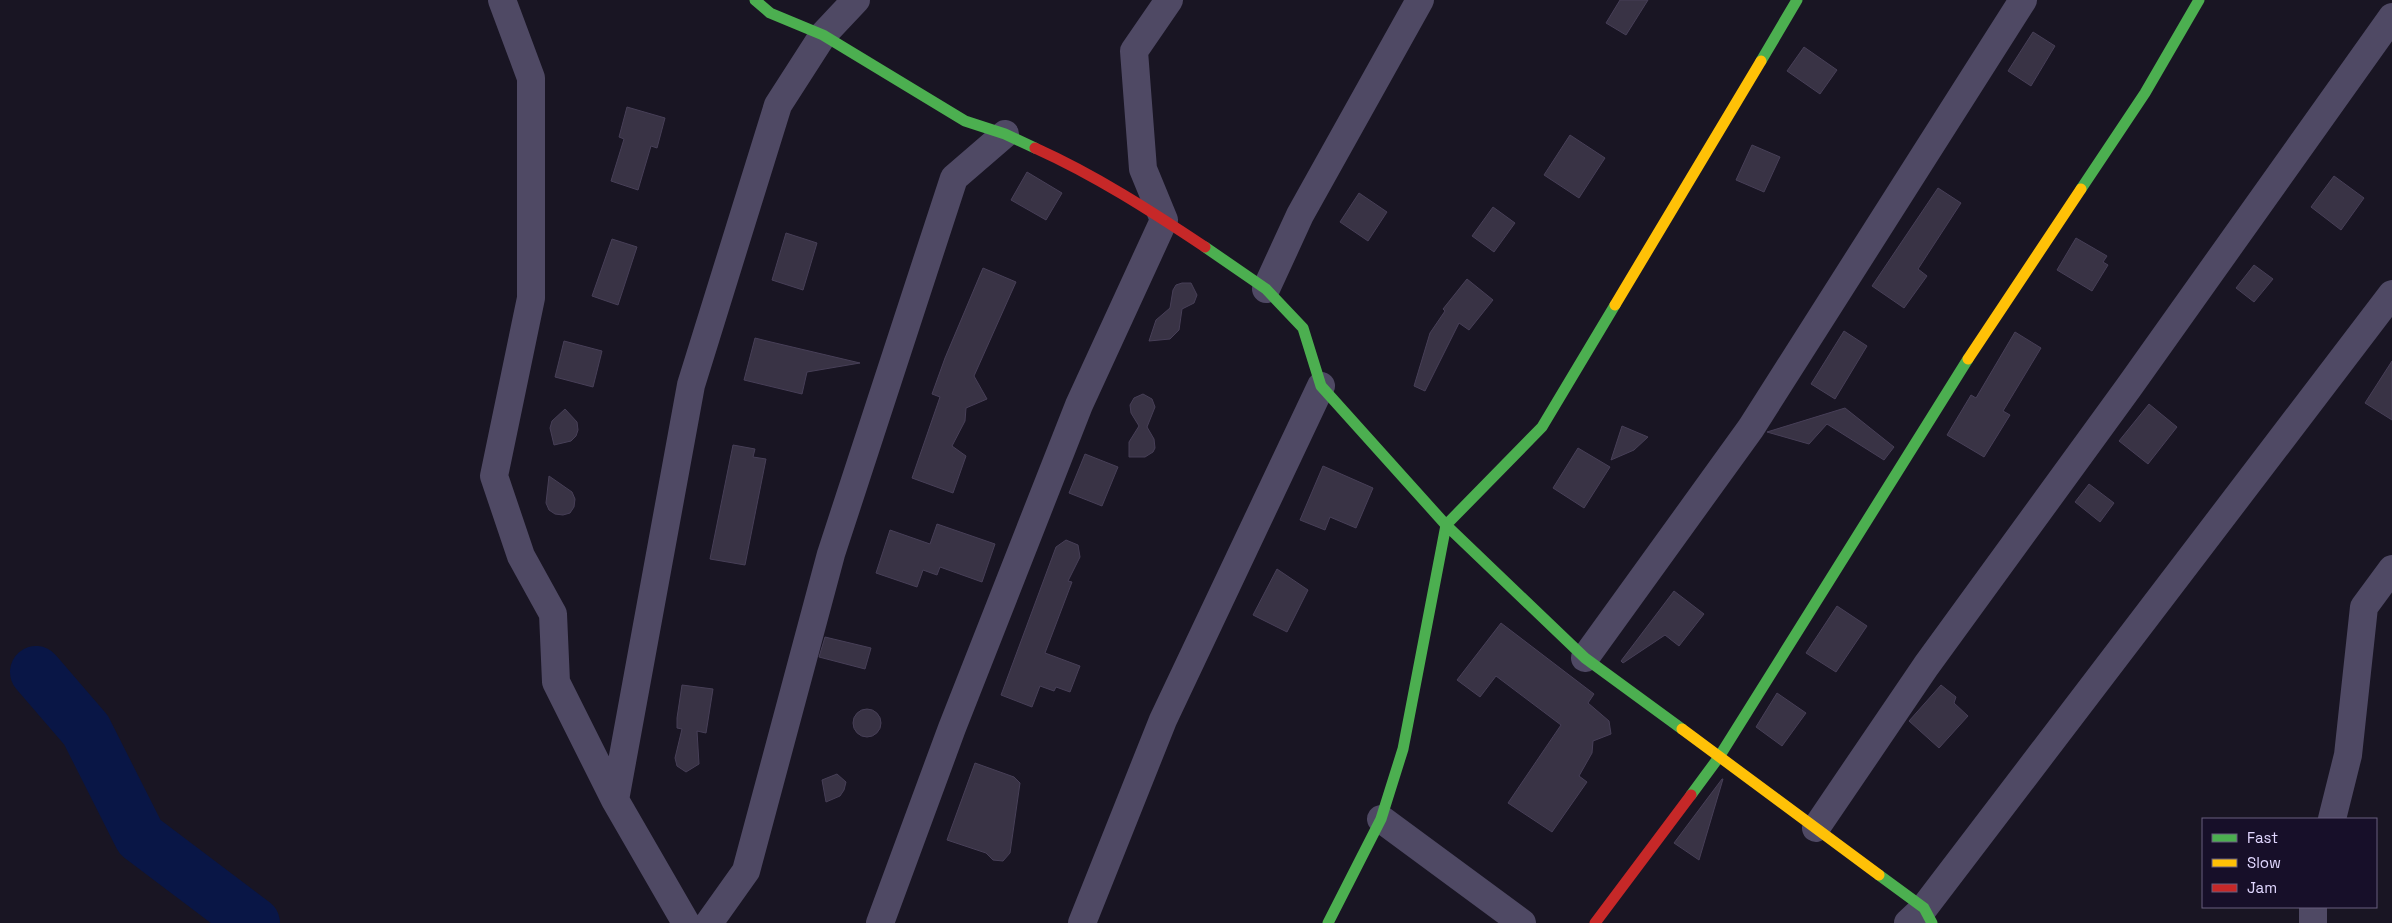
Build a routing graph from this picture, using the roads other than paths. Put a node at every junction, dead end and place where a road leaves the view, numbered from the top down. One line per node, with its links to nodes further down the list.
1 (502, 0): 20 (street)
2 (755, 0): 10 (street)
3 (856, 0): 10 (street)
4 (1169, 0): 12 (street)
5 (1420, 0): 13 (street)
6 (1797, 0): 16 (street)
7 (2024, 0): 18 (street)
8 (2199, 0): 19 (street)
9 (2392, 17): 23 (street)
10 (823, 35): 11 (street); 20 (street)
11 (1005, 134): 12 (street); 27 (street)
12 (1164, 220): 13 (street); 28 (street)
13 (1266, 289): 15 (street)
14 (2392, 294): 25 (street)
15 (1321, 386): 16 (street); 29 (street)
16 (1446, 525): 18 (street); 22 (street)
17 (2392, 569): 21 (street)
18 (1585, 658): 19 (street)
19 (1719, 757): 23 (street); 32 (street)
20 (615, 800): 26 (street)
21 (2332, 818)
22 (1381, 819): 30 (street); 31 (street)
23 (1816, 828): 25 (street)
24 (2313, 908): 33 (street)
25 (1921, 918)
26 (686, 923)
27 (709, 923)
28 (880, 923)
29 (1082, 923)
30 (1328, 923)
31 (1522, 923)
32 (1595, 923)
33 (2313, 923)

